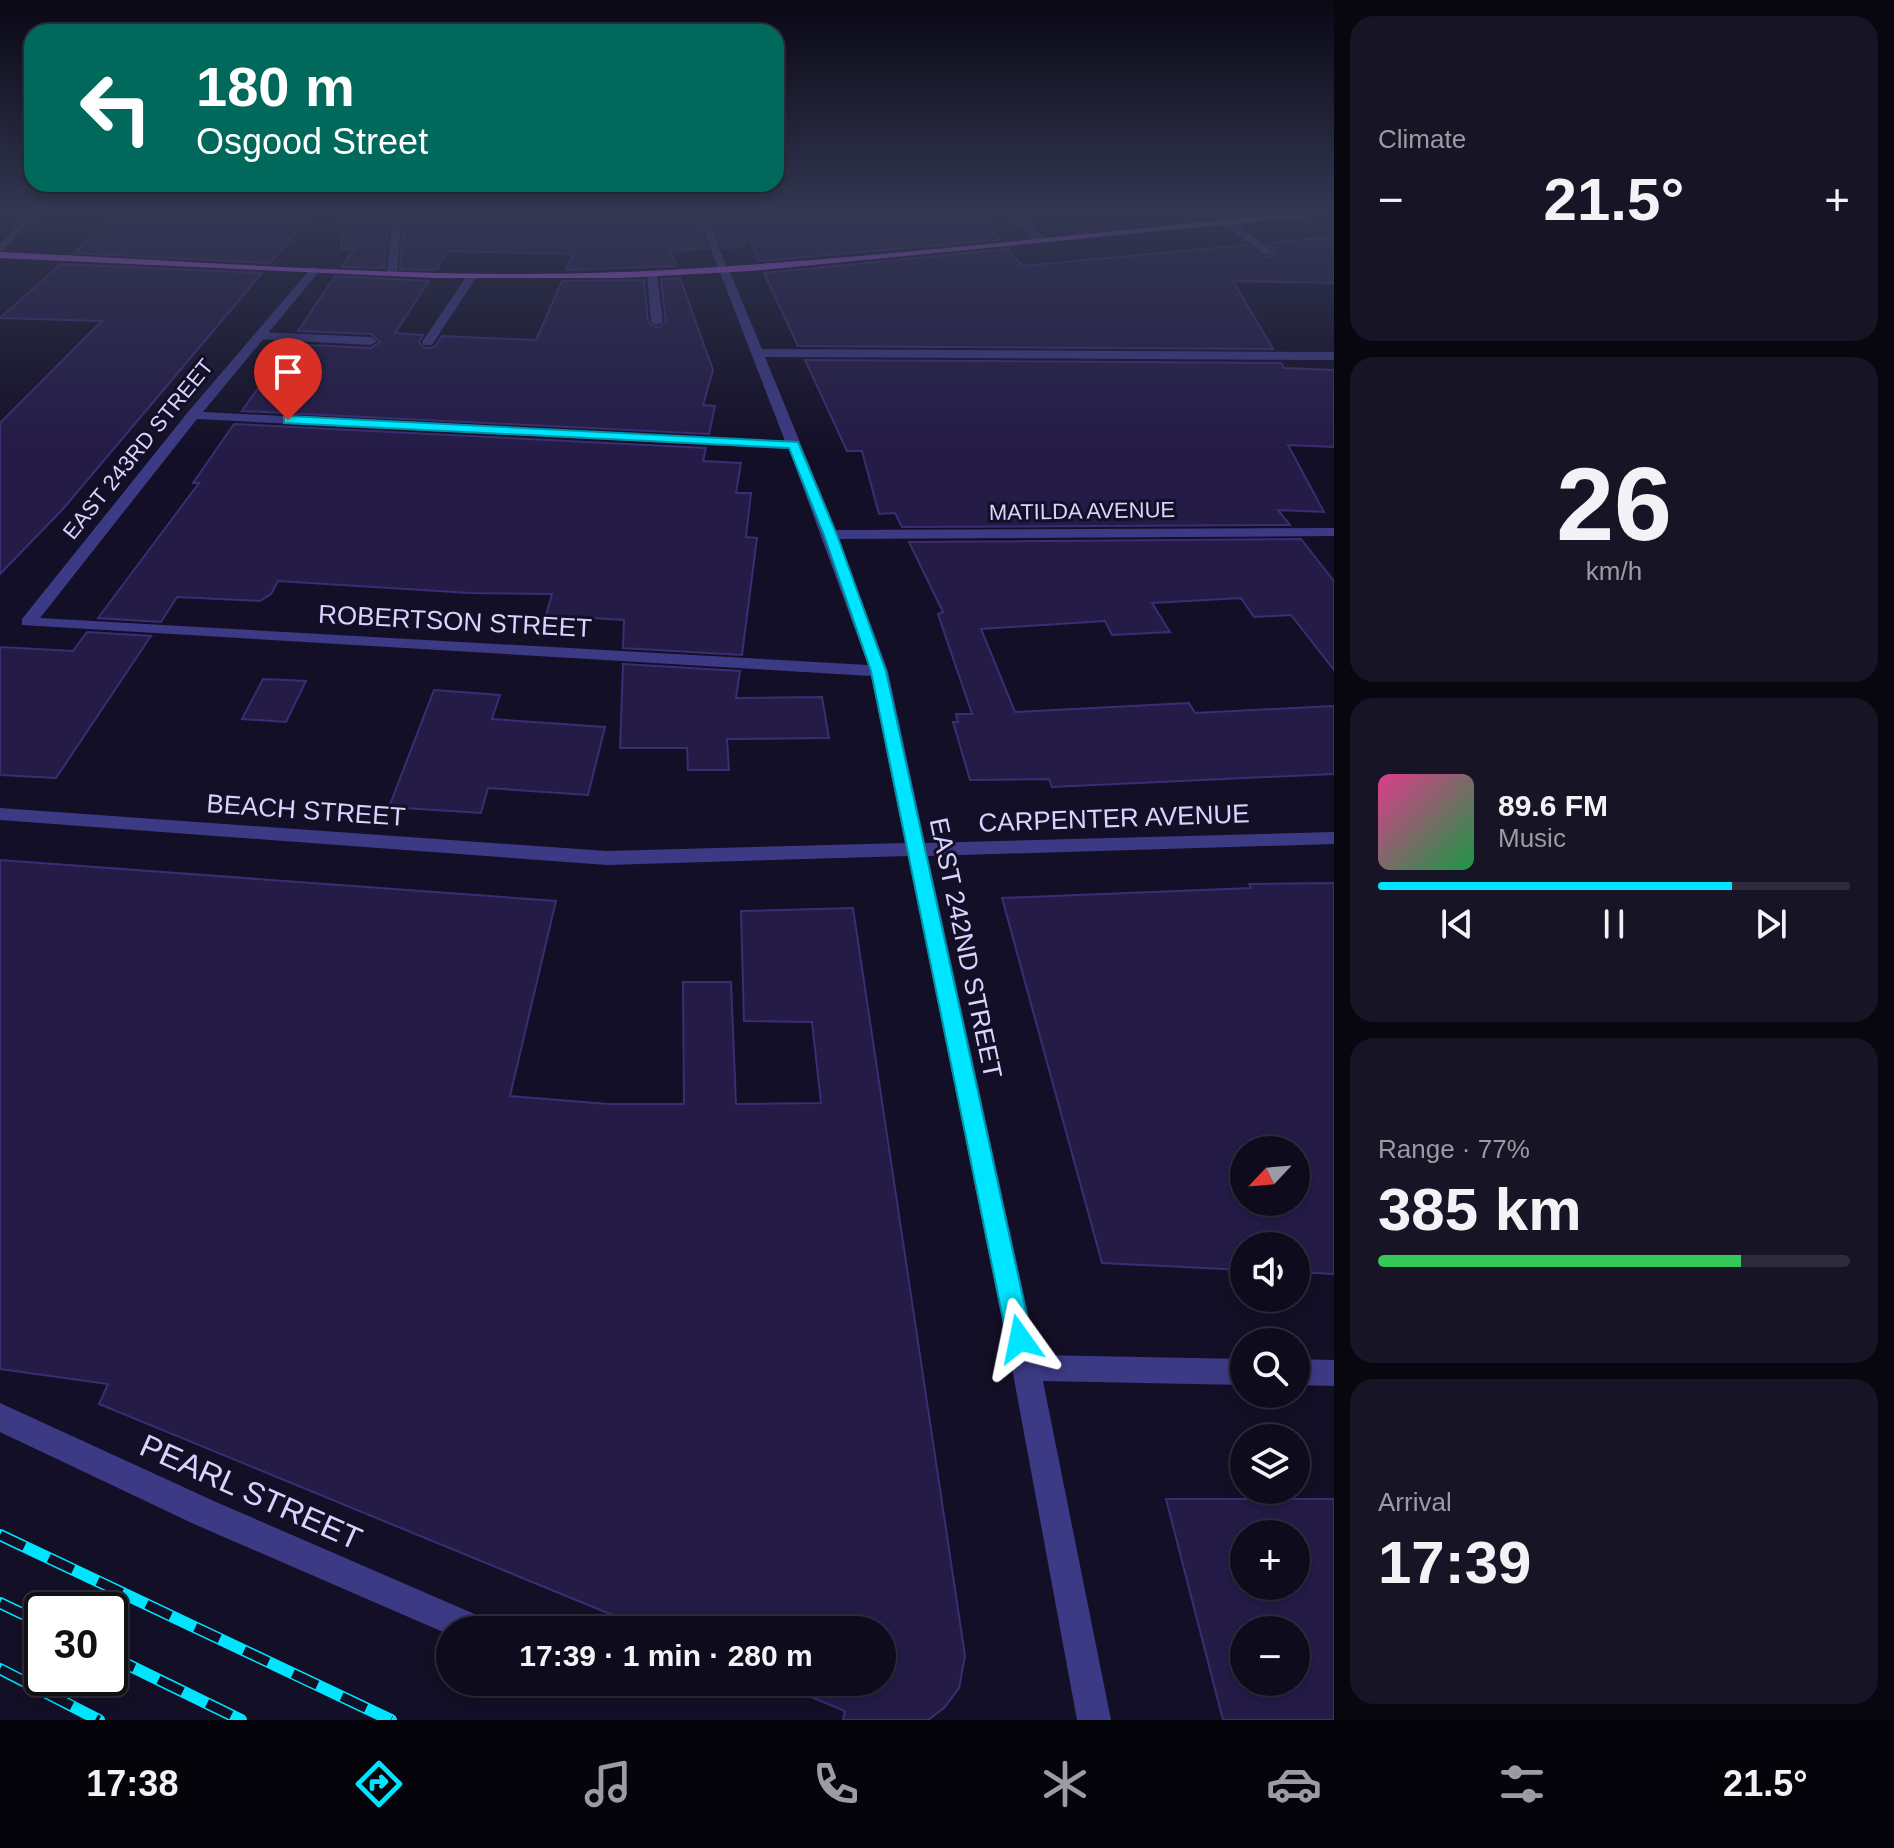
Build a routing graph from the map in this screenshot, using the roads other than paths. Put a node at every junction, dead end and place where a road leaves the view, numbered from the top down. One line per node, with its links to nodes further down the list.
1 (296, 292): 6 (street, EAST 243RD STREET)
2 (461, 292): 8 (street)
3 (654, 292): 5 (street)
4 (733, 292): 9 (street, EAST 242ND STREET)
5 (657, 322)
6 (259, 336): 7 (street); 11 (street, EAST 243RD STREET)
7 (371, 341)
8 (428, 342)
9 (757, 353): 10 (street); 12 (street, EAST 242ND STREET)
10 (1334, 356)
11 (193, 415): 12 (street); 15 (street, EAST 243RD STREET)
12 (794, 445): 14 (street, EAST 242ND STREET)
13 (1334, 532): 14 (street, MATILDA AVENUE)
14 (830, 535): 16 (street, EAST 242ND STREET)
15 (28, 622): 16 (street, ROBERTSON STREET)
16 (879, 671): 19 (street, EAST 242ND STREET)
17 (0, 814): 20 (street, BEACH STREET)
18 (1334, 838): 19 (street, CARPENTER AVENUE)
19 (917, 850): 20 (street, CARPENTER AVENUE); 21 (street, EAST 242ND STREET)
20 (607, 858)
21 (1026, 1368): 22 (street); 27 (street, EAST 242ND STREET)
22 (1230, 1372)
23 (1310, 1372): 24 (street)
24 (1334, 1373)
25 (0, 1417): 26 (street, PEARL STREET)
26 (443, 1616)
27 (1094, 1720)

